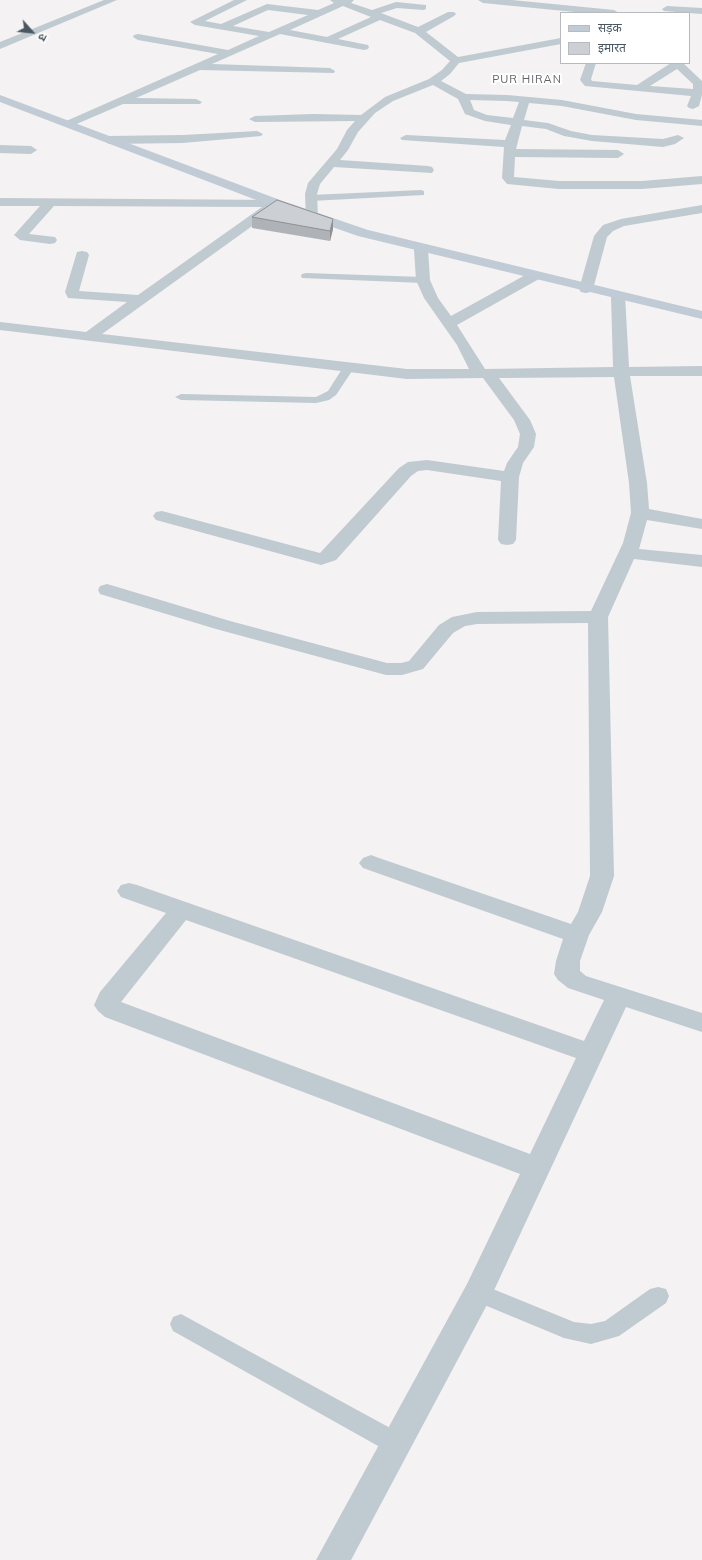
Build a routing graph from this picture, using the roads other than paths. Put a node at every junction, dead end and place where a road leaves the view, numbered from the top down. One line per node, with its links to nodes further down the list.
1 (112, 0): 22 (street)
2 (242, 0): 15 (street)
3 (483, 0): 6 (street)
4 (674, 0): 8 (street)
5 (342, 1): 11 (street); 12 (street)
6 (536, 5): 9 (street); 14 (street)
7 (423, 7): 12 (street)
8 (665, 11): 10 (street)
9 (604, 12)
10 (702, 12)
11 (318, 14): 15 (street); 16 (street)
12 (376, 14): 17 (street); 20 (street)
13 (451, 14): 17 (street)
14 (528, 16)
15 (221, 27): 18 (street)
16 (280, 31): 18 (street); 20 (street)
17 (419, 31): 25 (street)
18 (270, 35): 24 (street)
19 (138, 37): 24 (street)
20 (328, 40): 23 (street)
21 (560, 41): 25 (street)
22 (0, 46)
23 (364, 47)
24 (228, 53): 29 (street)
25 (456, 60): 32 (street)
26 (591, 64): 33 (street)
27 (676, 64): 33 (street)
28 (678, 64): 31 (street)
29 (197, 66): 30 (street); 38 (street)
30 (330, 71)
31 (698, 78): 34 (street)
32 (433, 81): 35 (street); 40 (street)
33 (638, 89): 34 (street)
34 (697, 93): 42 (street)
35 (463, 97): 37 (street); 43 (street)
36 (2, 100): 45 (main road)
37 (525, 100): 43 (street); 44 (street)
38 (117, 101): 39 (street); 45 (street)
39 (196, 102)
40 (365, 118): 41 (street); 54 (street)
41 (255, 119)
42 (702, 119)
43 (517, 122): 48 (street); 50 (street)
44 (702, 123)
45 (68, 124): 49 (main road)
46 (257, 134): 49 (street)
47 (406, 138): 50 (street)
48 (678, 138)
49 (109, 140): 61 (main road)
50 (510, 148): 53 (street); 56 (street)
51 (0, 149): 52 (street)
52 (30, 150)
53 (618, 154)
54 (330, 163): 55 (street); 58 (street)
55 (428, 170)
56 (702, 180)
57 (421, 193): 58 (lane)
58 (311, 198): 63 (street)
59 (0, 202): 60 (street)
60 (51, 202): 61 (street); 64 (street)
61 (276, 203): 63 (main road); 72 (street)
62 (702, 209): 70 (street)
63 (312, 216): 65 (main road)
64 (50, 240)
65 (421, 249): 68 (main road); 69 (street)
66 (82, 255): 72 (street)
67 (306, 276): 69 (lane)
68 (534, 276): 70 (main road); 74 (street)
69 (423, 280): 74 (street)
70 (586, 288): 71 (main road)
71 (618, 296): 73 (main road); 78 (street)
72 (141, 299): 76 (street)
73 (702, 315)
74 (450, 323): 80 (street)
75 (0, 326): 76 (street)
76 (88, 336): 77 (street)
77 (348, 368): 80 (street); 81 (lane)
78 (621, 371): 79 (street); 80 (street); 83 (street)
79 (702, 371)
80 (484, 374): 82 (street)
81 (181, 397)
82 (510, 477): 84 (street); 86 (street)
83 (640, 513): 85 (street); 87 (street)
84 (162, 516)
85 (702, 524)
86 (508, 540)
87 (626, 553): 88 (street); 90 (street)
88 (702, 561)
89 (107, 590): 90 (street)
90 (598, 617): 94 (street)
91 (371, 863): 94 (street)
92 (129, 891): 93 (street)
93 (181, 910): 97 (street); 98 (street)
94 (577, 935): 95 (street)
95 (618, 995): 96 (street); 97 (street)
96 (702, 1023)
97 (591, 1053): 98 (street)
98 (536, 1168): 99 (street)
99 (478, 1292): 100 (lane); 102 (street)
100 (658, 1296)
101 (181, 1324): 102 (lane)
102 (395, 1443): 103 (street)
103 (333, 1560)

